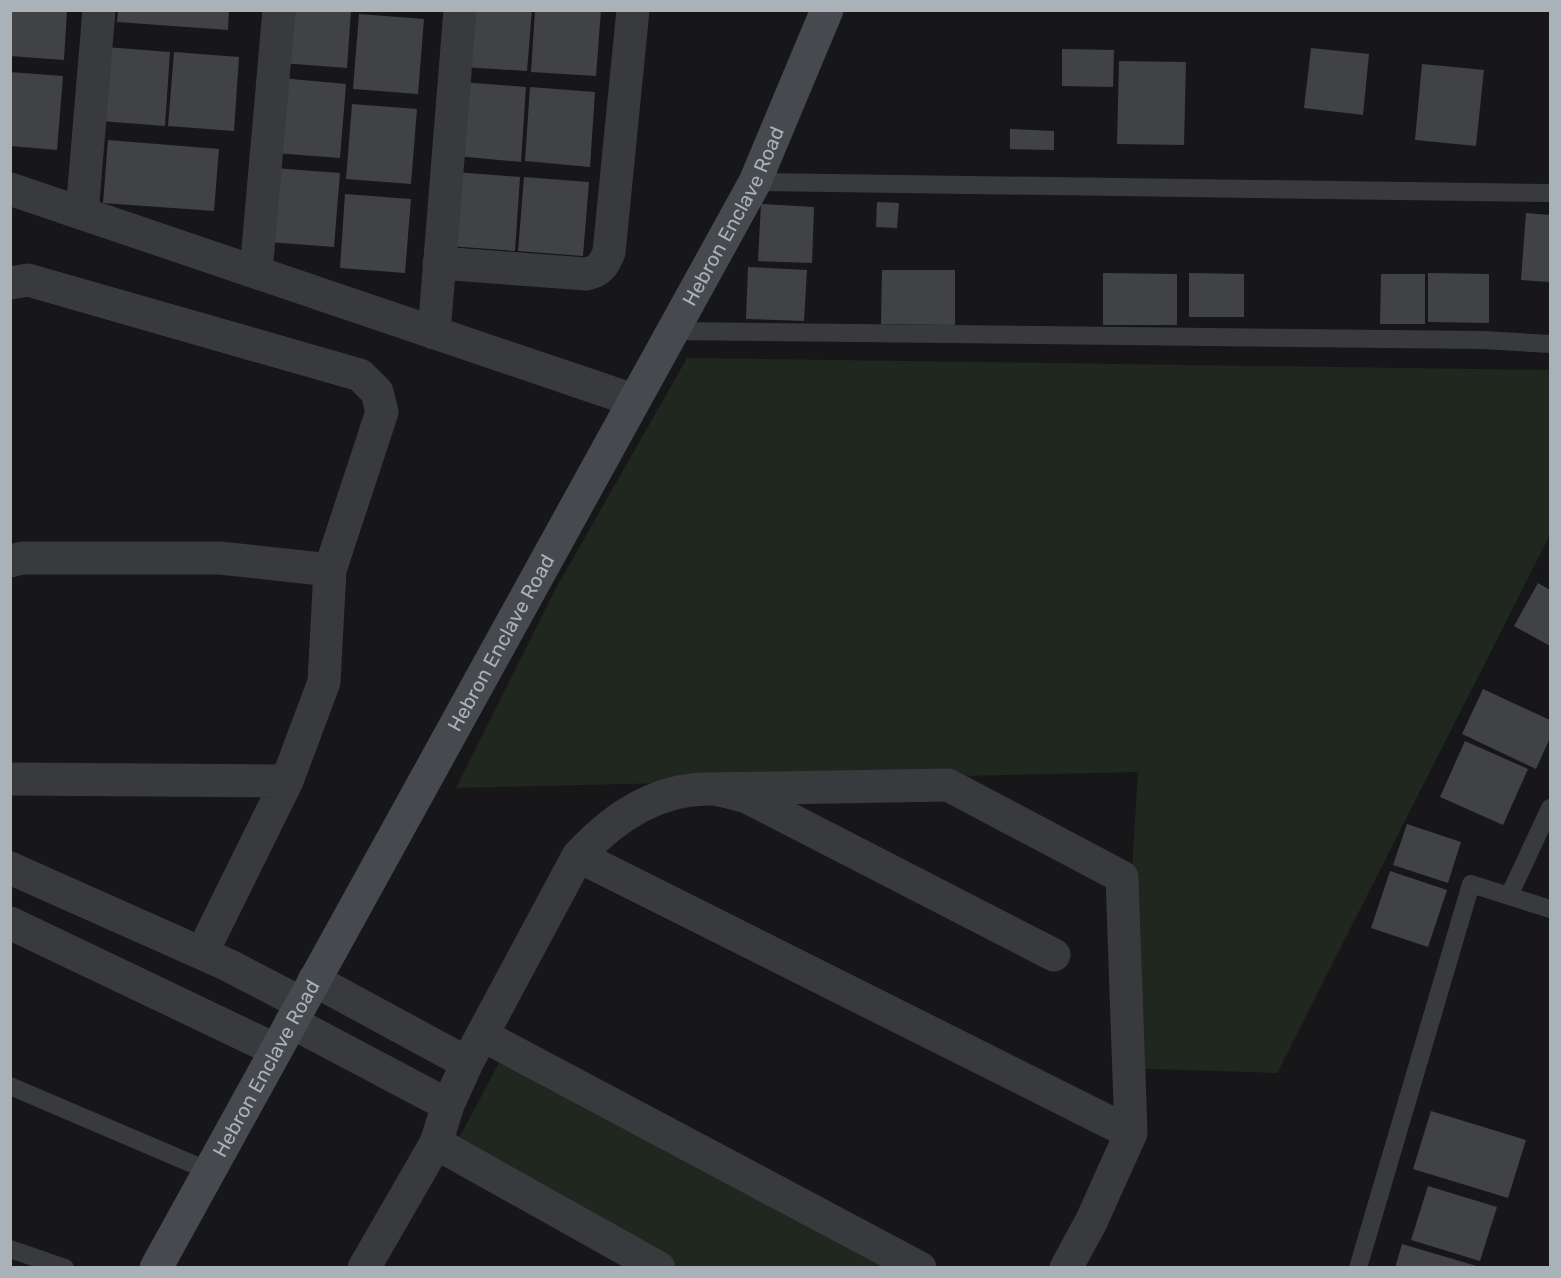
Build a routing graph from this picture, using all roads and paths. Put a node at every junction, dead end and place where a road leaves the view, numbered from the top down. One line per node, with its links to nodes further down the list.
1 (99, 10): 9 (street)
2 (279, 10): 11 (street)
3 (460, 10): 10 (street)
4 (633, 10): 10 (street)
5 (827, 10): 6 (street, Hebron Enclave Road)
6 (755, 182): 8 (lane); 13 (street, Hebron Enclave Road)
7 (10, 189): 9 (street)
8 (1551, 193)
9 (82, 213): 11 (street)
10 (439, 263): 14 (street)
11 (256, 272): 14 (street)
12 (10, 283): 18 (street)
13 (672, 332): 15 (lane); 16 (street, Hebron Enclave Road)
14 (434, 333): 16 (street)
15 (1551, 345)
16 (633, 400): 30 (street, Hebron Enclave Road)
17 (10, 561): 18 (street)
18 (330, 570): 20 (street)
19 (10, 778): 20 (street)
20 (287, 781): 28 (street)
21 (711, 789): 23 (street); 29 (street); 34 (street)
22 (1551, 808): 25 (lane)
23 (578, 856): 31 (street); 34 (street)
24 (10, 868): 28 (street)
25 (1509, 896): 26 (lane); 44 (lane)
26 (1551, 909)
27 (10, 923): 30 (street)
28 (202, 953): 30 (street)
29 (1054, 955)
30 (296, 1014): 31 (street); 33 (street); 36 (street, Hebron Enclave Road)
31 (474, 1049): 33 (street); 42 (street)
32 (10, 1086): 36 (lane)
33 (448, 1105): 35 (street)
34 (1131, 1133): 43 (street)
35 (436, 1143): 40 (street); 41 (street)
36 (209, 1171): 39 (street, Hebron Enclave Road)
37 (10, 1249): 38 (lane)
38 (65, 1268)
39 (156, 1268)
40 (364, 1268)
41 (659, 1268)
42 (921, 1268)
43 (1066, 1268)
44 (1358, 1268)

